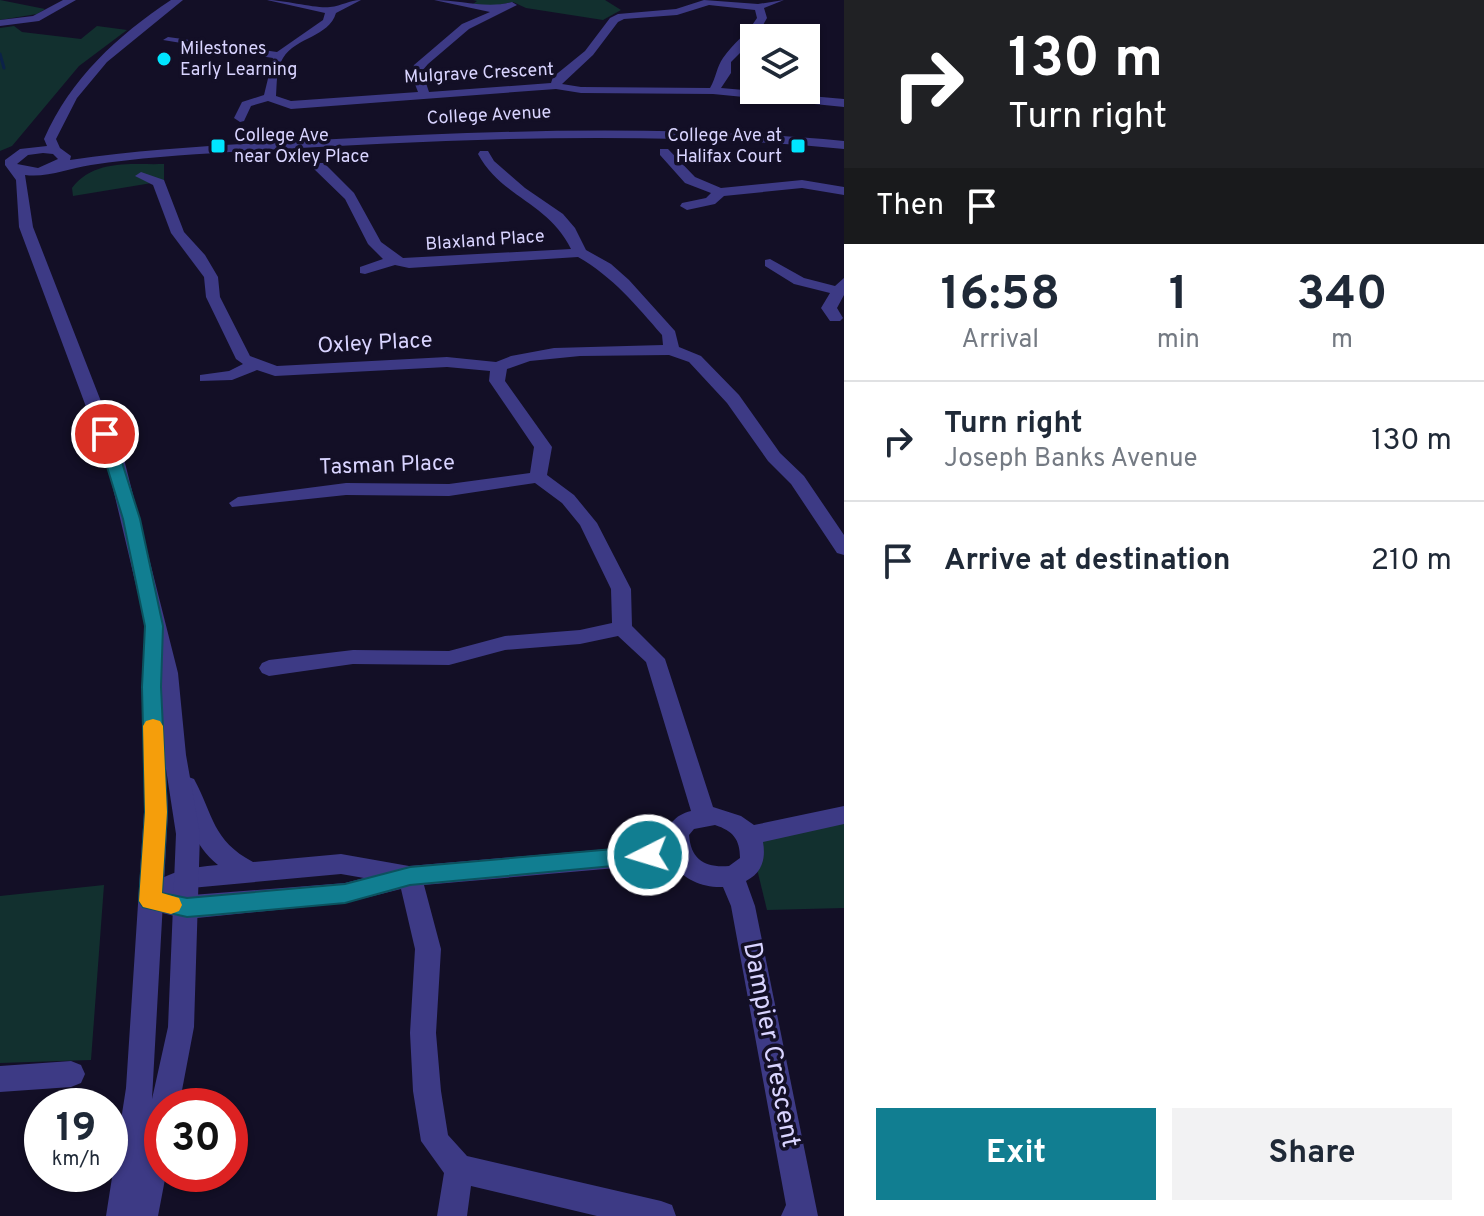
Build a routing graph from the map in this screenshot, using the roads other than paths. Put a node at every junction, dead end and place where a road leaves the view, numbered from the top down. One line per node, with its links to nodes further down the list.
1 (71, 0): 11 (street)
2 (178, 0): 20 (street)
3 (272, 0): 10 (street)
4 (356, 0): 10 (street)
5 (439, 0): 9 (street)
6 (779, 0): 8 (street)
7 (512, 5): 9 (street)
8 (759, 7): 14 (street); 15 (street)
9 (498, 10): 16 (street)
10 (331, 11): 13 (street)
11 (0, 23)
12 (168, 40): 13 (street)
13 (278, 55): 17 (street)
14 (556, 86): 15 (street, Mulgrave Crescent); 16 (street, Mulgrave Crescent)
15 (713, 91): 18 (street, Mulgrave Crescent)
16 (425, 96): 17 (street, Mulgrave Crescent)
17 (270, 97): 19 (street)
18 (844, 103)
19 (240, 118)
20 (57, 123): 22 (street); 27 (street)
21 (844, 145): 25 (street, College Avenue)
22 (56, 151): 25 (street, College Avenue); 27 (street, College Avenue); 29 (street)
23 (664, 152): 32 (street)
24 (484, 154): 35 (street)
25 (136, 155): 29 (street, College Avenue)
26 (0, 157): 27 (street)
27 (13, 163): 29 (street, College Avenue); 33 (street)
28 (319, 166): 36 (street)
29 (57, 167): 33 (street)
30 (141, 176): 42 (street)
31 (844, 191): 32 (street)
32 (720, 192): 34 (street)
33 (25, 201): 48 (street)
34 (687, 206)
35 (580, 253): 36 (street, Blaxland Place); 41 (street)
36 (392, 261): 38 (street, Blaxland Place)
37 (770, 263): 39 (street)
38 (365, 270)
39 (841, 287): 40 (street)
40 (835, 318)
41 (671, 350): 43 (street); 47 (street)
42 (255, 365): 43 (street, Oxley Place); 44 (street, Oxley Place)
43 (499, 367): 45 (street)
44 (206, 378)
45 (538, 477): 46 (street, Tasman Place); 49 (street)
46 (238, 503)
47 (844, 549)
48 (154, 626): 51 (street); 60 (street)
49 (622, 628): 50 (street); 52 (street)
50 (269, 668)
51 (175, 755): 56 (street); 59 (street)
52 (704, 815): 54 (street); 55 (street)
53 (844, 815): 54 (street)
54 (749, 836): 58 (street)
55 (678, 853): 57 (street); 58 (street)
56 (250, 872): 57 (street); 59 (street)
57 (410, 876): 61 (street); 65 (street)
58 (732, 877): 71 (street, Dampier Crescent)
59 (186, 878): 60 (street); 61 (street)
60 (151, 901): 61 (street); 67 (street)
61 (187, 908): 64 (street)
62 (71, 1074): 63 (street)
63 (0, 1079)
64 (169, 1088)
65 (459, 1169): 69 (street); 70 (street)
66 (148, 1192): 68 (street)
67 (121, 1216)
68 (143, 1216)
69 (452, 1216)
70 (661, 1216)
71 (801, 1216)

